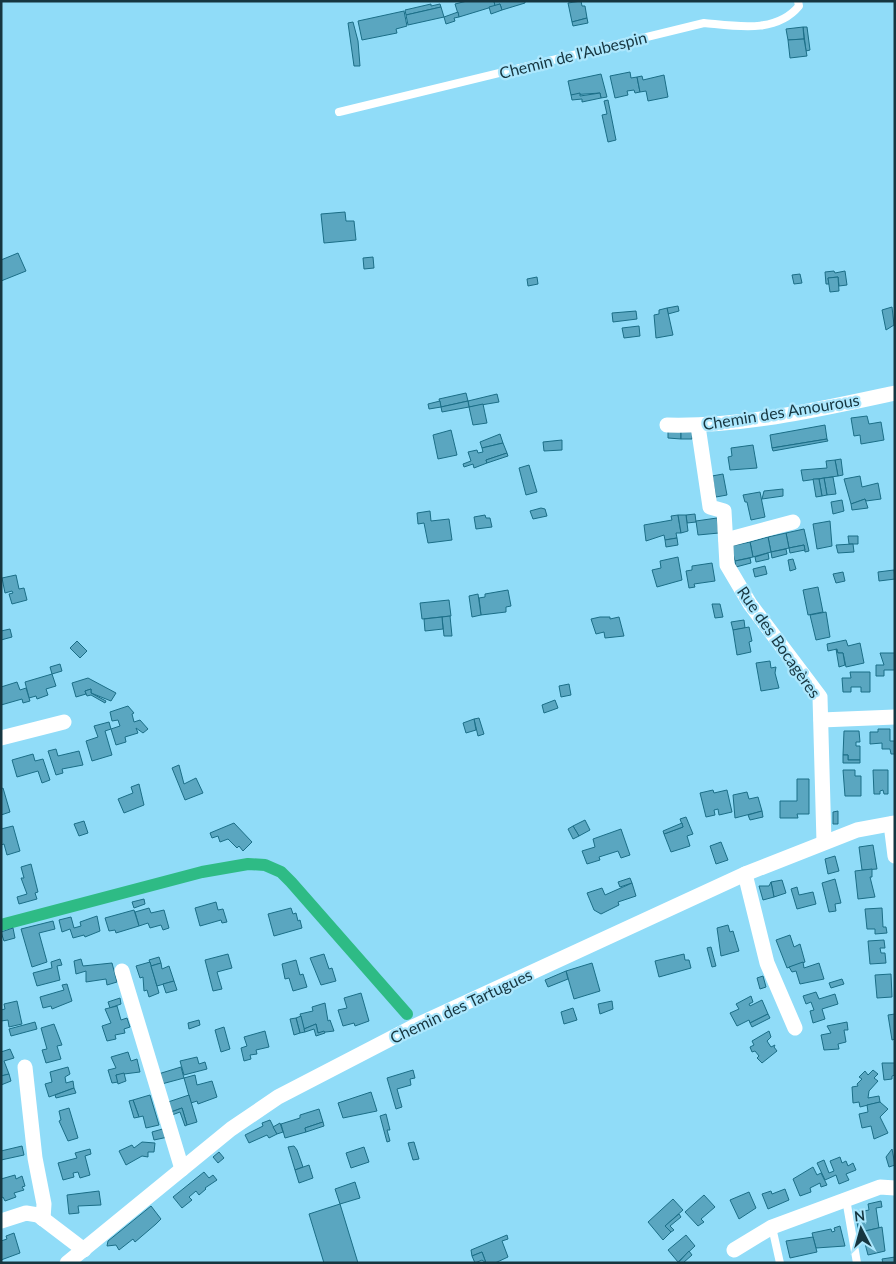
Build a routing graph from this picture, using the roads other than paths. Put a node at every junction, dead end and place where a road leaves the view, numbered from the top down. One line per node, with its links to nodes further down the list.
1 (798, 1): 2 (lane, Chemin de l'Aubespin)
2 (339, 112)
3 (895, 393): 5 (street, Chemin des Amourous)
4 (667, 425): 5 (street, Chemin des Amourous)
5 (698, 426): 7 (street, Rue des Bocagères)
6 (793, 522): 7 (street)
7 (726, 540): 9 (street, Rue des Bocagères)
8 (895, 717): 9 (street)
9 (821, 720): 13 (street, Rue des Bocagères)
10 (64, 722): 11 (street)
11 (1, 738)
12 (893, 824): 13 (street, Chemin des Tartugues); 14 (street)
13 (824, 842): 15 (street, Chemin des Tartugues)
14 (895, 856)
15 (745, 874): 17 (street); 19 (street, Chemin des Tartugues)
16 (122, 970): 19 (street)
17 (795, 1028)
18 (25, 1067): 22 (street)
19 (182, 1169): 25 (street, Chemin des Tartugues)
20 (895, 1188): 21 (street)
21 (846, 1199): 24 (street); 29 (lane)
22 (43, 1219): 23 (street); 25 (street)
23 (1, 1221)
24 (772, 1227): 26 (street); 28 (lane)
25 (84, 1250): 27 (street, Chemin des Tartugues)
26 (734, 1250)
27 (67, 1263)
28 (780, 1263)
29 (857, 1263)

